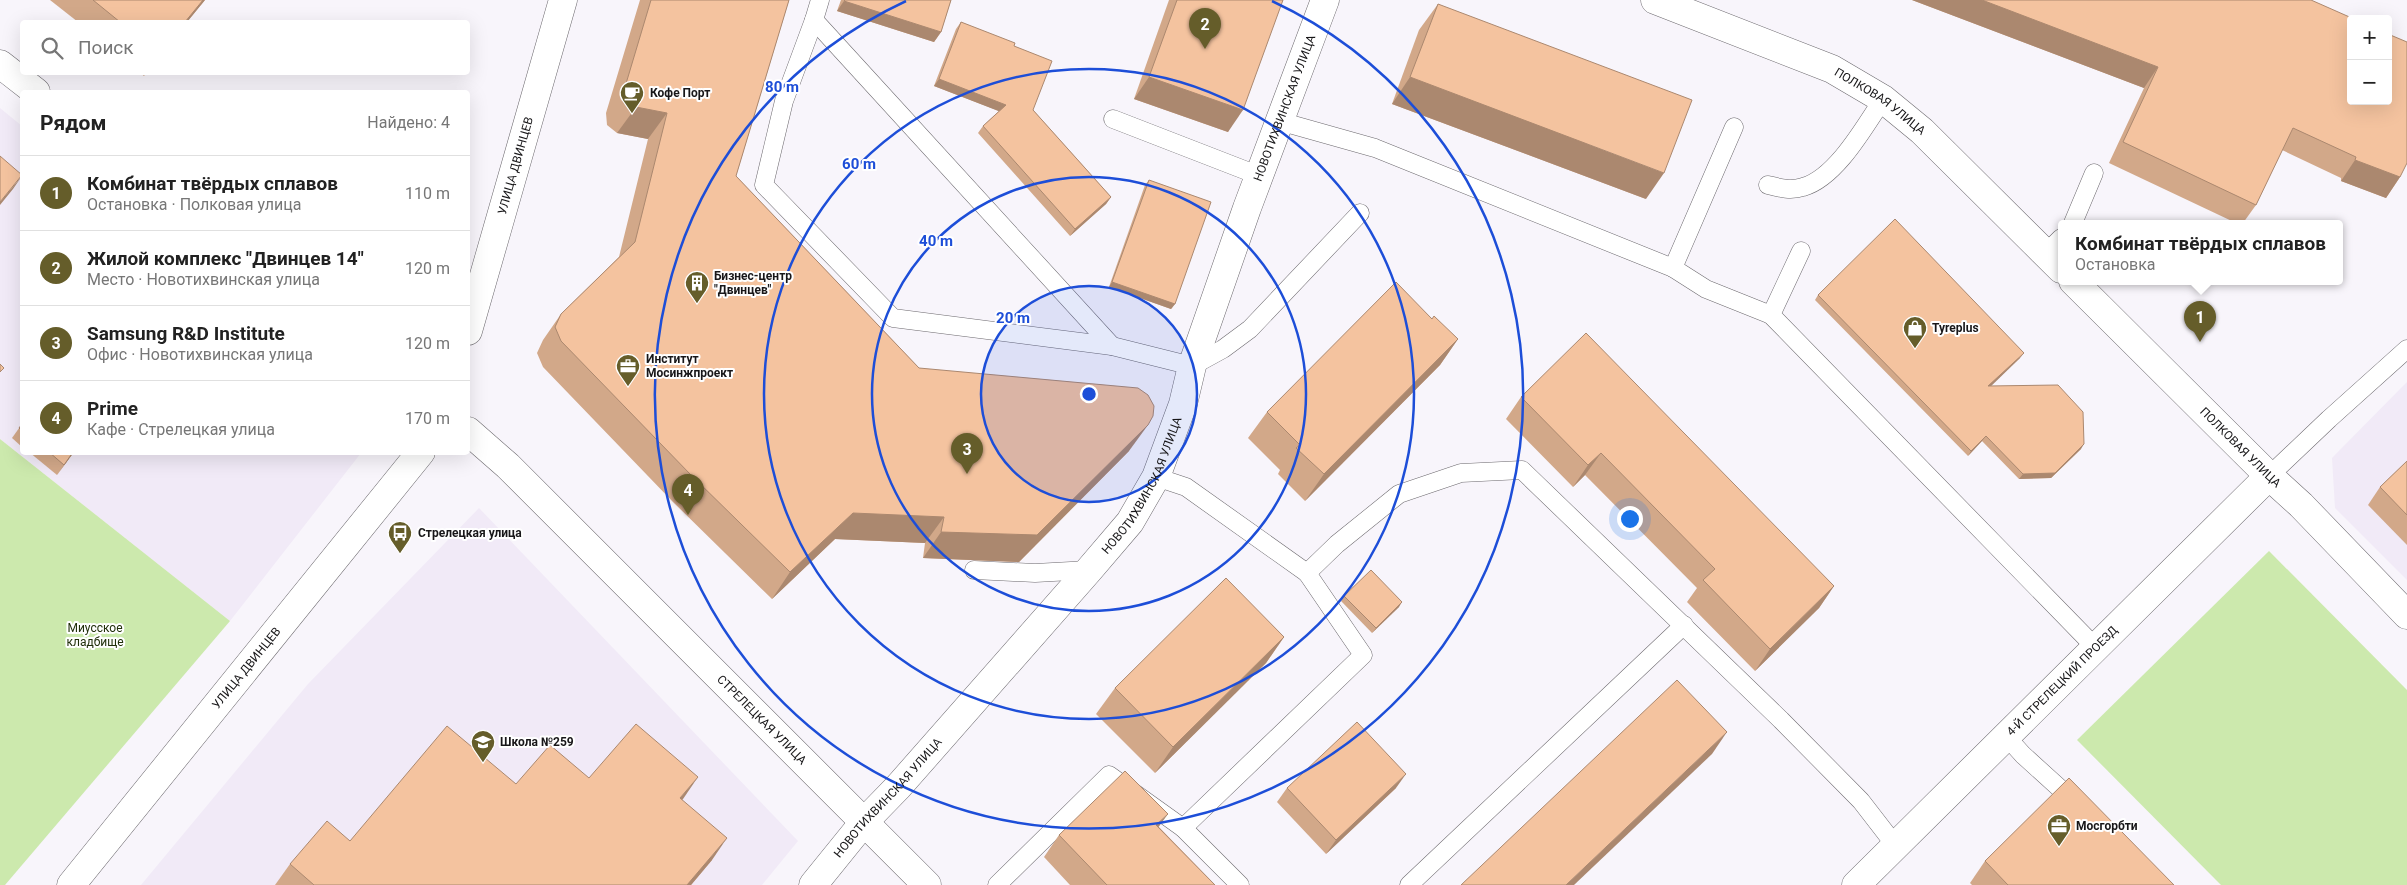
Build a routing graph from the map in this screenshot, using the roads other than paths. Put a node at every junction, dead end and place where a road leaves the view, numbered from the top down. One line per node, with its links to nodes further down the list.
1 (820, 0): 5 (lane)
2 (1325, 0): 10 (street, НОВОТИХВИНСКАЯ УЛИЦА)
3 (1655, 0): 8 (street, ПОЛКОВАЯ УЛИЦА)
4 (562, 4): 22 (street, УЛИЦА ДВИНЦЕВ)
5 (814, 20): 23 (lane); 23 (lane)
6 (0, 64): 7 (street)
7 (33, 90)
8 (1883, 98): 14 (lane); 18 (street, ПОЛКОВАЯ УЛИЦА)
9 (1113, 119): 13 (lane)
10 (1280, 121): 13 (street, НОВОТИХВИНСКАЯ УЛИЦА); 19 (lane)
11 (1734, 126): 19 (lane)
12 (2094, 173): 16 (lane)
13 (1260, 176): 25 (street, НОВОТИХВИНСКАЯ УЛИЦА)
14 (1768, 185)
15 (1360, 213): 25 (lane)
16 (2074, 220)
17 (1801, 251): 21 (lane)
18 (2056, 253)
19 (1673, 268): 21 (lane)
20 (2077, 285): 28 (street, ПОЛКОВАЯ УЛИЦА)
21 (1771, 315): 35 (lane)
22 (470, 324)
23 (1112, 346): 25 (lane)
24 (2407, 349): 28 (lane)
25 (1192, 366): 29 (street, НОВОТИХВИНСКАЯ УЛИЦА)
26 (470, 433): 38 (street, СТРЕЛЕЦКАЯ УЛИЦА)
27 (419, 455): 42 (street, УЛИЦА ДВИНЦЕВ)
28 (2269, 476): 33 (street, ПОЛКОВАЯ УЛИЦА); 35 (street, 4-Й СТРЕЛЕЦКИЙ ПРОЕЗД)
29 (1156, 477): 31 (street, НОВОТИХВИНСКАЯ УЛИЦА); 32 (lane)
30 (974, 570): 31 (lane)
31 (1089, 570): 38 (street, НОВОТИХВИНСКАЯ УЛИЦА)
32 (1307, 573): 34 (lane); 39 (lane)
33 (2407, 615)
34 (1684, 625): 40 (lane); 46 (lane)
35 (2096, 647): 36 (street, 4-Й СТРЕЛЕЦКИЙ ПРОЕЗД)
36 (2005, 735): 37 (lane); 40 (street, 4-Й СТРЕЛЕЦКИЙ ПРОЕЗД)
37 (2087, 814)
38 (864, 822): 41 (street, НОВОТИХВИНСКАЯ УЛИЦА); 43 (street, СТРЕЛЕЦКАЯ УЛИЦА)
39 (1182, 828): 44 (lane); 45 (lane)
40 (1895, 845): 47 (street, 4-Й СТРЕЛЕЦКИЙ ПРОЕЗД)
41 (817, 884)
42 (72, 885)
43 (927, 885)
44 (997, 885)
45 (1240, 885)
46 (1409, 885)
47 (1856, 885)

